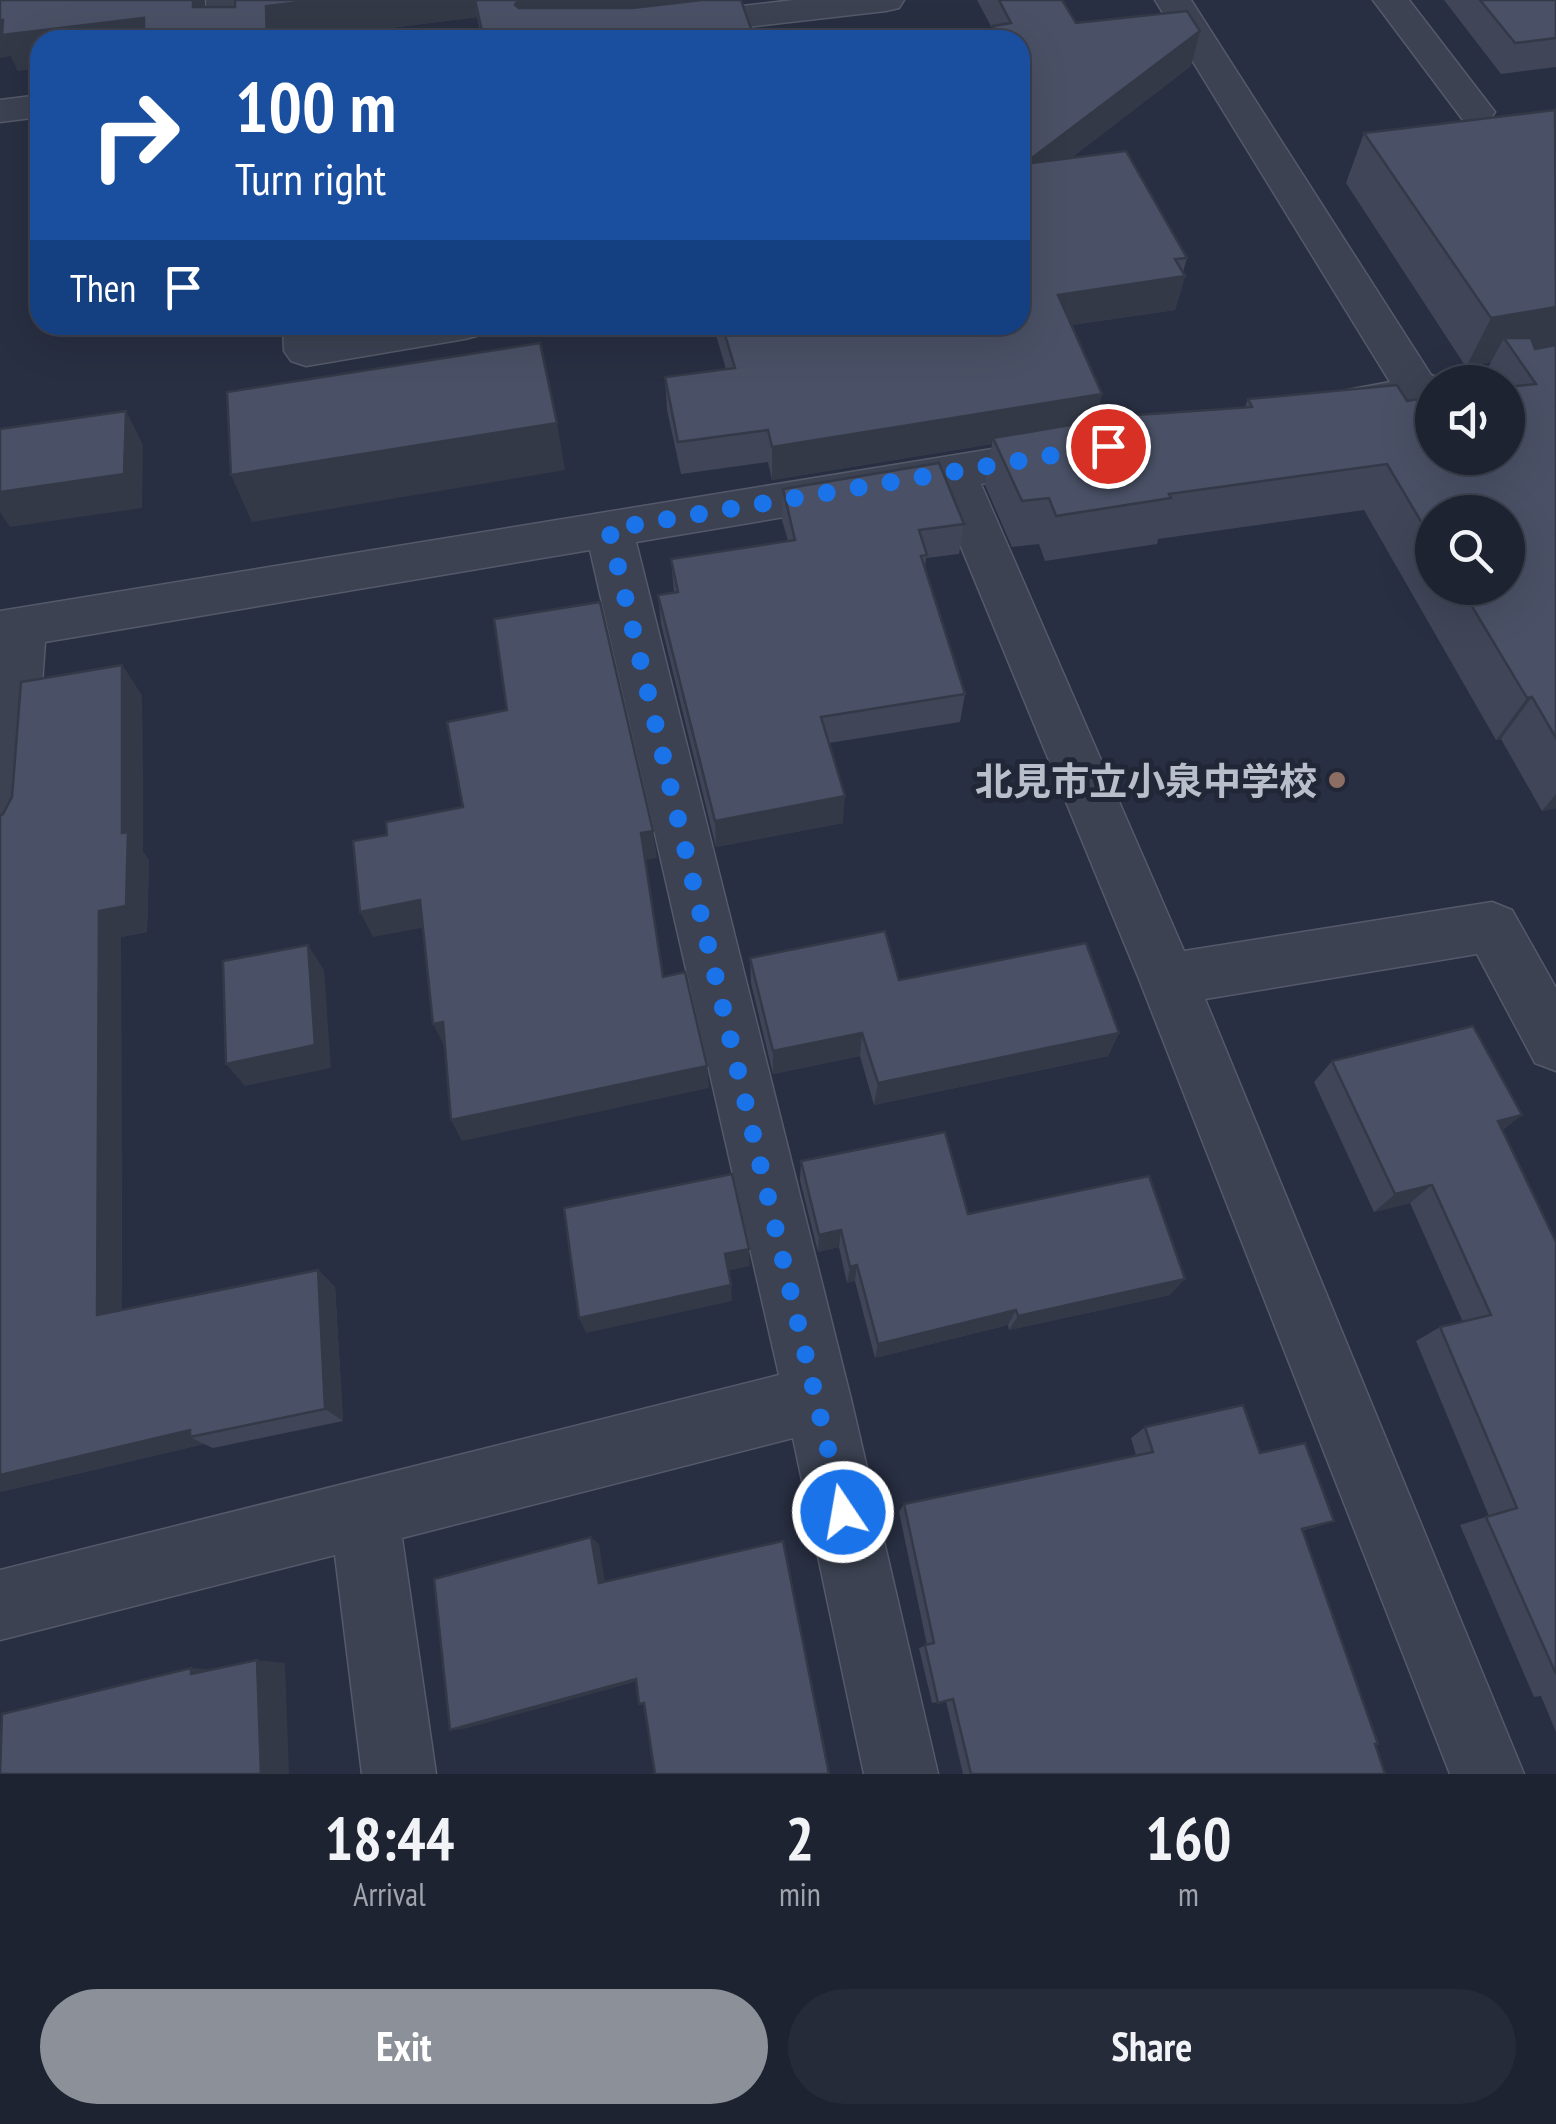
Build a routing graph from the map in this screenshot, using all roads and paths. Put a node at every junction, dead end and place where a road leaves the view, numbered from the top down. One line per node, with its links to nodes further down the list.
1 (224, 0): 6 (street)
2 (548, 0): 7 (street)
3 (1173, 0): 14 (street)
4 (1391, 0): 11 (street)
5 (872, 1): 8 (street)
6 (226, 30)
7 (550, 30)
8 (627, 30)
9 (30, 107): 10 (street)
10 (0, 111)
11 (1476, 112)
12 (305, 335): 13 (street)
13 (406, 335)
14 (1415, 374)
15 (1415, 393): 16 (street)
16 (1283, 416)
17 (1108, 446): 18 (street)
18 (953, 472): 19 (street); 22 (street)
19 (609, 529): 20 (street); 24 (street)
20 (10, 628): 21 (street)
21 (6, 825)
22 (1168, 979): 23 (street); 29 (street)
23 (1556, 1044)
24 (818, 1399): 25 (street); 28 (street)
25 (364, 1512): 26 (street); 27 (street)
26 (0, 1606)
27 (399, 1774)
28 (901, 1774)
29 (1487, 1774)

